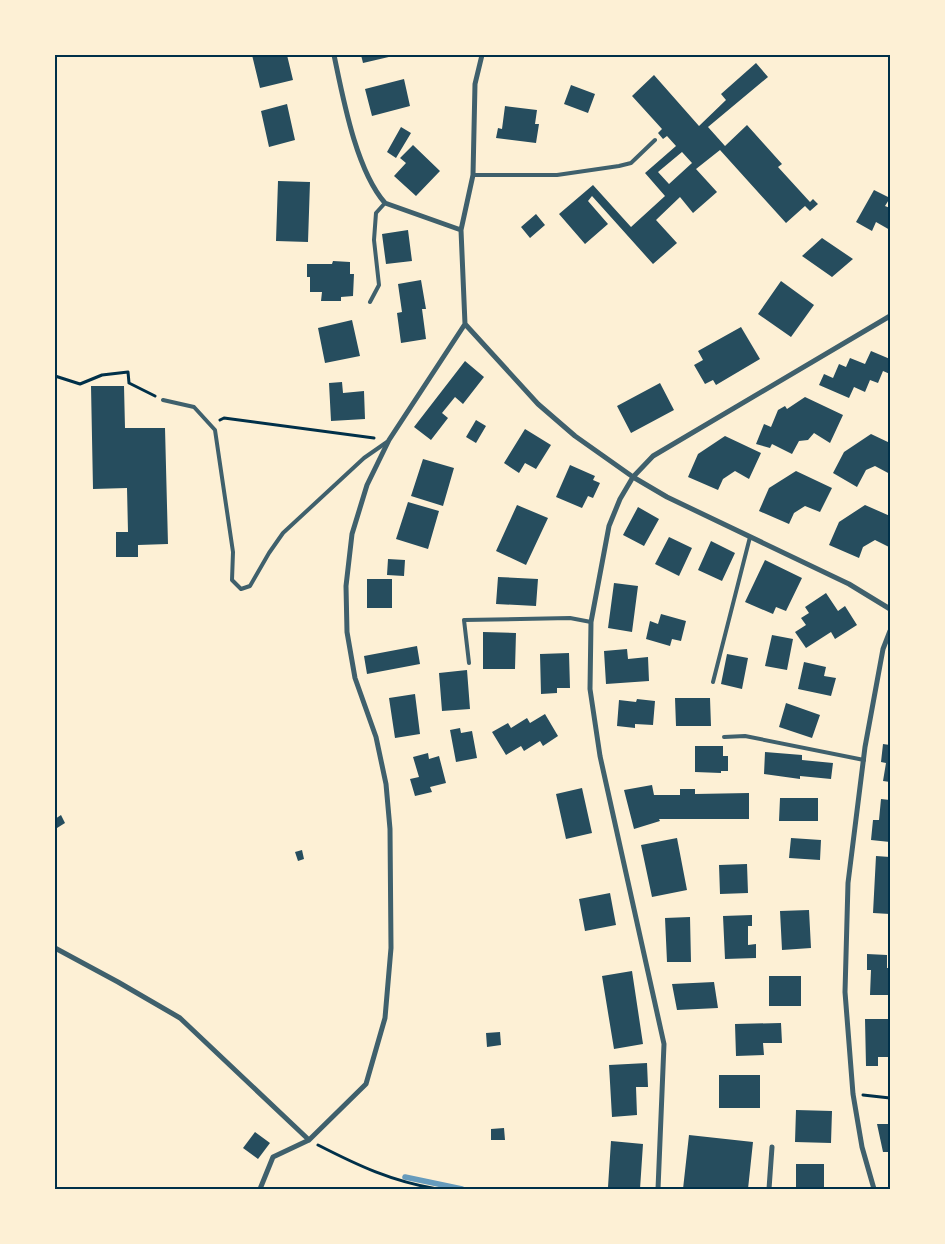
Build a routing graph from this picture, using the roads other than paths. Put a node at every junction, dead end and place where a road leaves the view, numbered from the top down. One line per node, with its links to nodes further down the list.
1 (334, 55): 5 (street)
2 (482, 55): 4 (street)
3 (655, 140): 4 (lane)
4 (473, 175): 6 (street)
5 (386, 203): 6 (street); 7 (lane)
6 (461, 230): 9 (street)
7 (370, 302)
8 (890, 316): 12 (street)
9 (465, 324): 11 (street); 12 (street)
10 (163, 400): 11 (lane)
11 (389, 440): 22 (street)
12 (633, 478): 13 (street); 15 (street)
13 (750, 536): 14 (street); 18 (lane)
14 (890, 609)
15 (591, 622): 17 (lane); 25 (street)
16 (890, 631): 20 (street)
17 (469, 663)
18 (713, 682)
19 (724, 737): 20 (lane)
20 (864, 760): 27 (street)
21 (55, 948): 22 (street)
22 (309, 1140): 24 (street)
23 (772, 1147): 26 (street)
24 (260, 1189)
25 (658, 1189)
26 (769, 1189)
27 (874, 1189)

